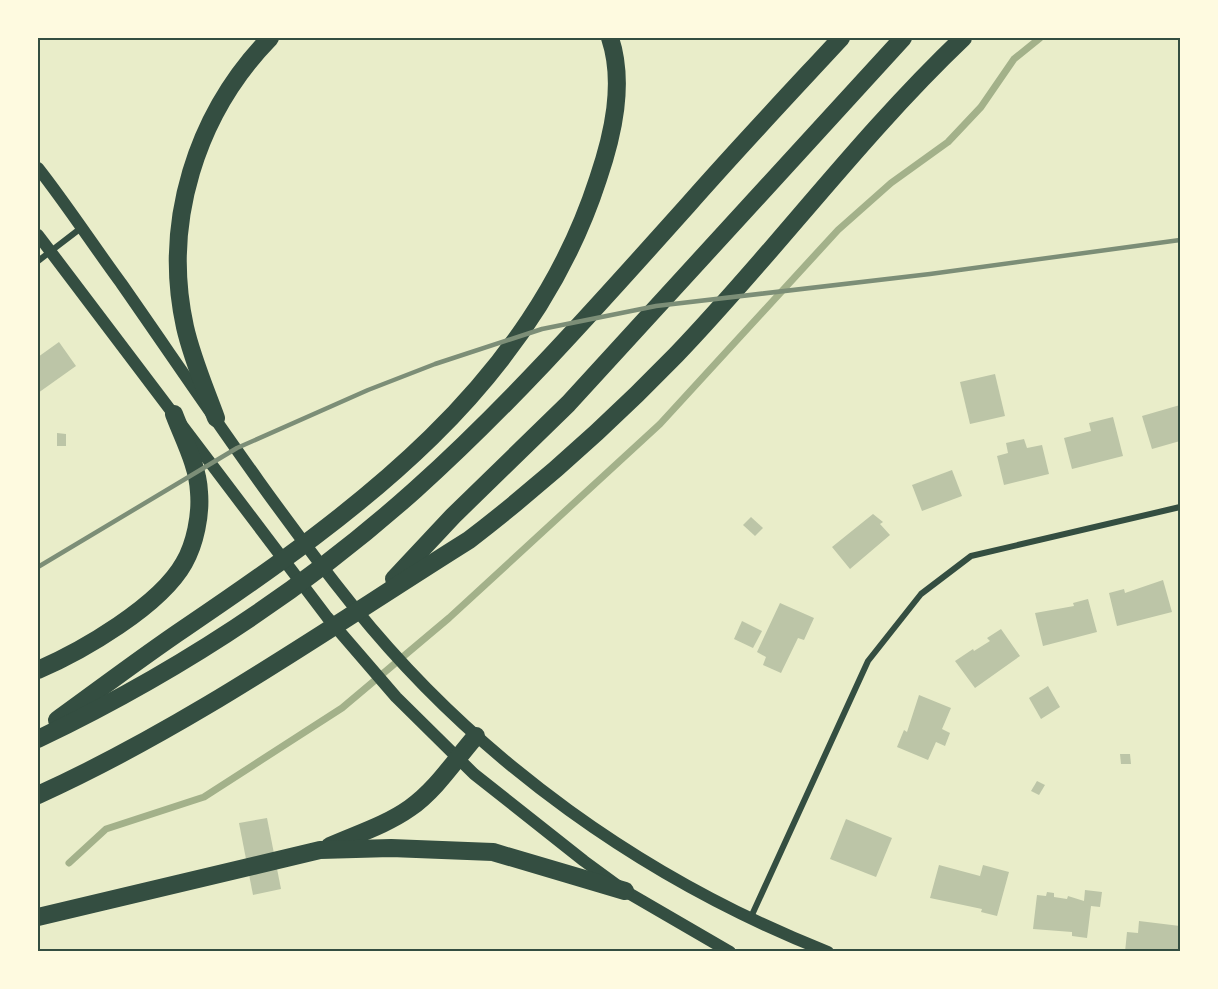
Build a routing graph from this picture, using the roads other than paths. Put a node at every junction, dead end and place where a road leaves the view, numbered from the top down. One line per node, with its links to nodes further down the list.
1 (270, 38): 12 (highway)
2 (610, 38): 16 (highway)
3 (841, 38): 16 (highway)
4 (903, 38): 14 (highway)
5 (963, 38): 14 (highway)
6 (38, 168): 7 (main road)
7 (81, 228): 9 (street); 12 (main road)
8 (38, 235): 9 (main road)
9 (50, 252): 10 (street); 11 (main road)
10 (38, 261)
11 (174, 414): 15 (highway); 18 (main road)
12 (216, 418): 17 (main road)
13 (1180, 507): 22 (street)
14 (375, 600): 19 (highway)
15 (38, 670)
16 (38, 736)
17 (476, 736): 18 (highway); 22 (main road)
18 (457, 758): 20 (highway); 21 (main road)
19 (38, 795)
20 (320, 850): 21 (highway); 23 (highway)
21 (625, 891): 24 (main road)
22 (751, 916): 25 (main road)
23 (38, 917)
24 (730, 951)
25 (828, 951)

